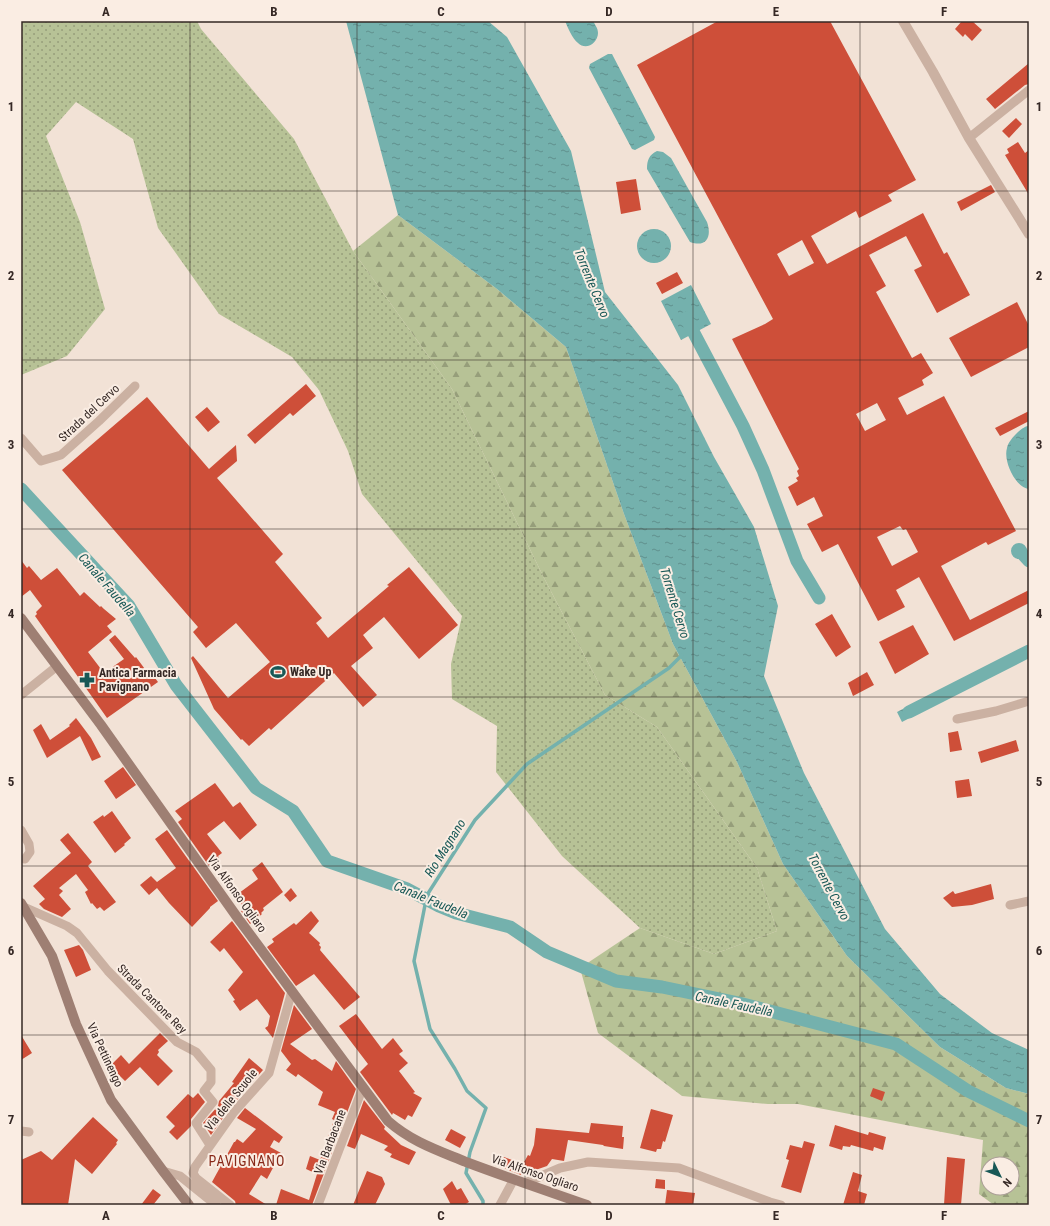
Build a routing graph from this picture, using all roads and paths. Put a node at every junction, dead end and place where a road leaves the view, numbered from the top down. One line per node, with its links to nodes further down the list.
1 (902, 21): 3 (street)
2 (1029, 90): 3 (street)
3 (969, 138): 4 (street)
4 (1029, 234)
5 (135, 386): 6 (street, Strada del Cervo)
6 (21, 438)
7 (21, 618): 8 (main road, Via Alfonso Ogliaro)
8 (56, 667): 9 (street); 17 (main road, Via Alfonso Ogliaro)
9 (21, 695)
10 (1029, 701): 11 (street)
11 (957, 719)
12 (21, 830): 13 (street)
13 (25, 859)
14 (1029, 901): 16 (street)
15 (23, 905): 19 (street, Strada Cantone Rey); 20 (main road, Via Pettinengo)
16 (1010, 905)
17 (292, 991): 18 (main road, Via Alfonso Ogliaro); 19 (street, Via delle Scuole)
18 (363, 1087): 21 (main road, Via Alfonso Ogliaro); 26 (street, Via Barbacane)
19 (210, 1145): 25 (street, Via delle Scuole)
20 (162, 1171): 23 (main road, Via Pettinengo); 24 (street)
21 (514, 1179): 22 (main road, Via Alfonso Ogliaro); 27 (street)
22 (525, 1183): 28 (main road, Via Alfonso Ogliaro); 29 (street)
23 (189, 1205)
24 (216, 1205)
25 (230, 1205)
26 (318, 1205)
27 (500, 1205)
28 (587, 1205)
29 (781, 1205)

